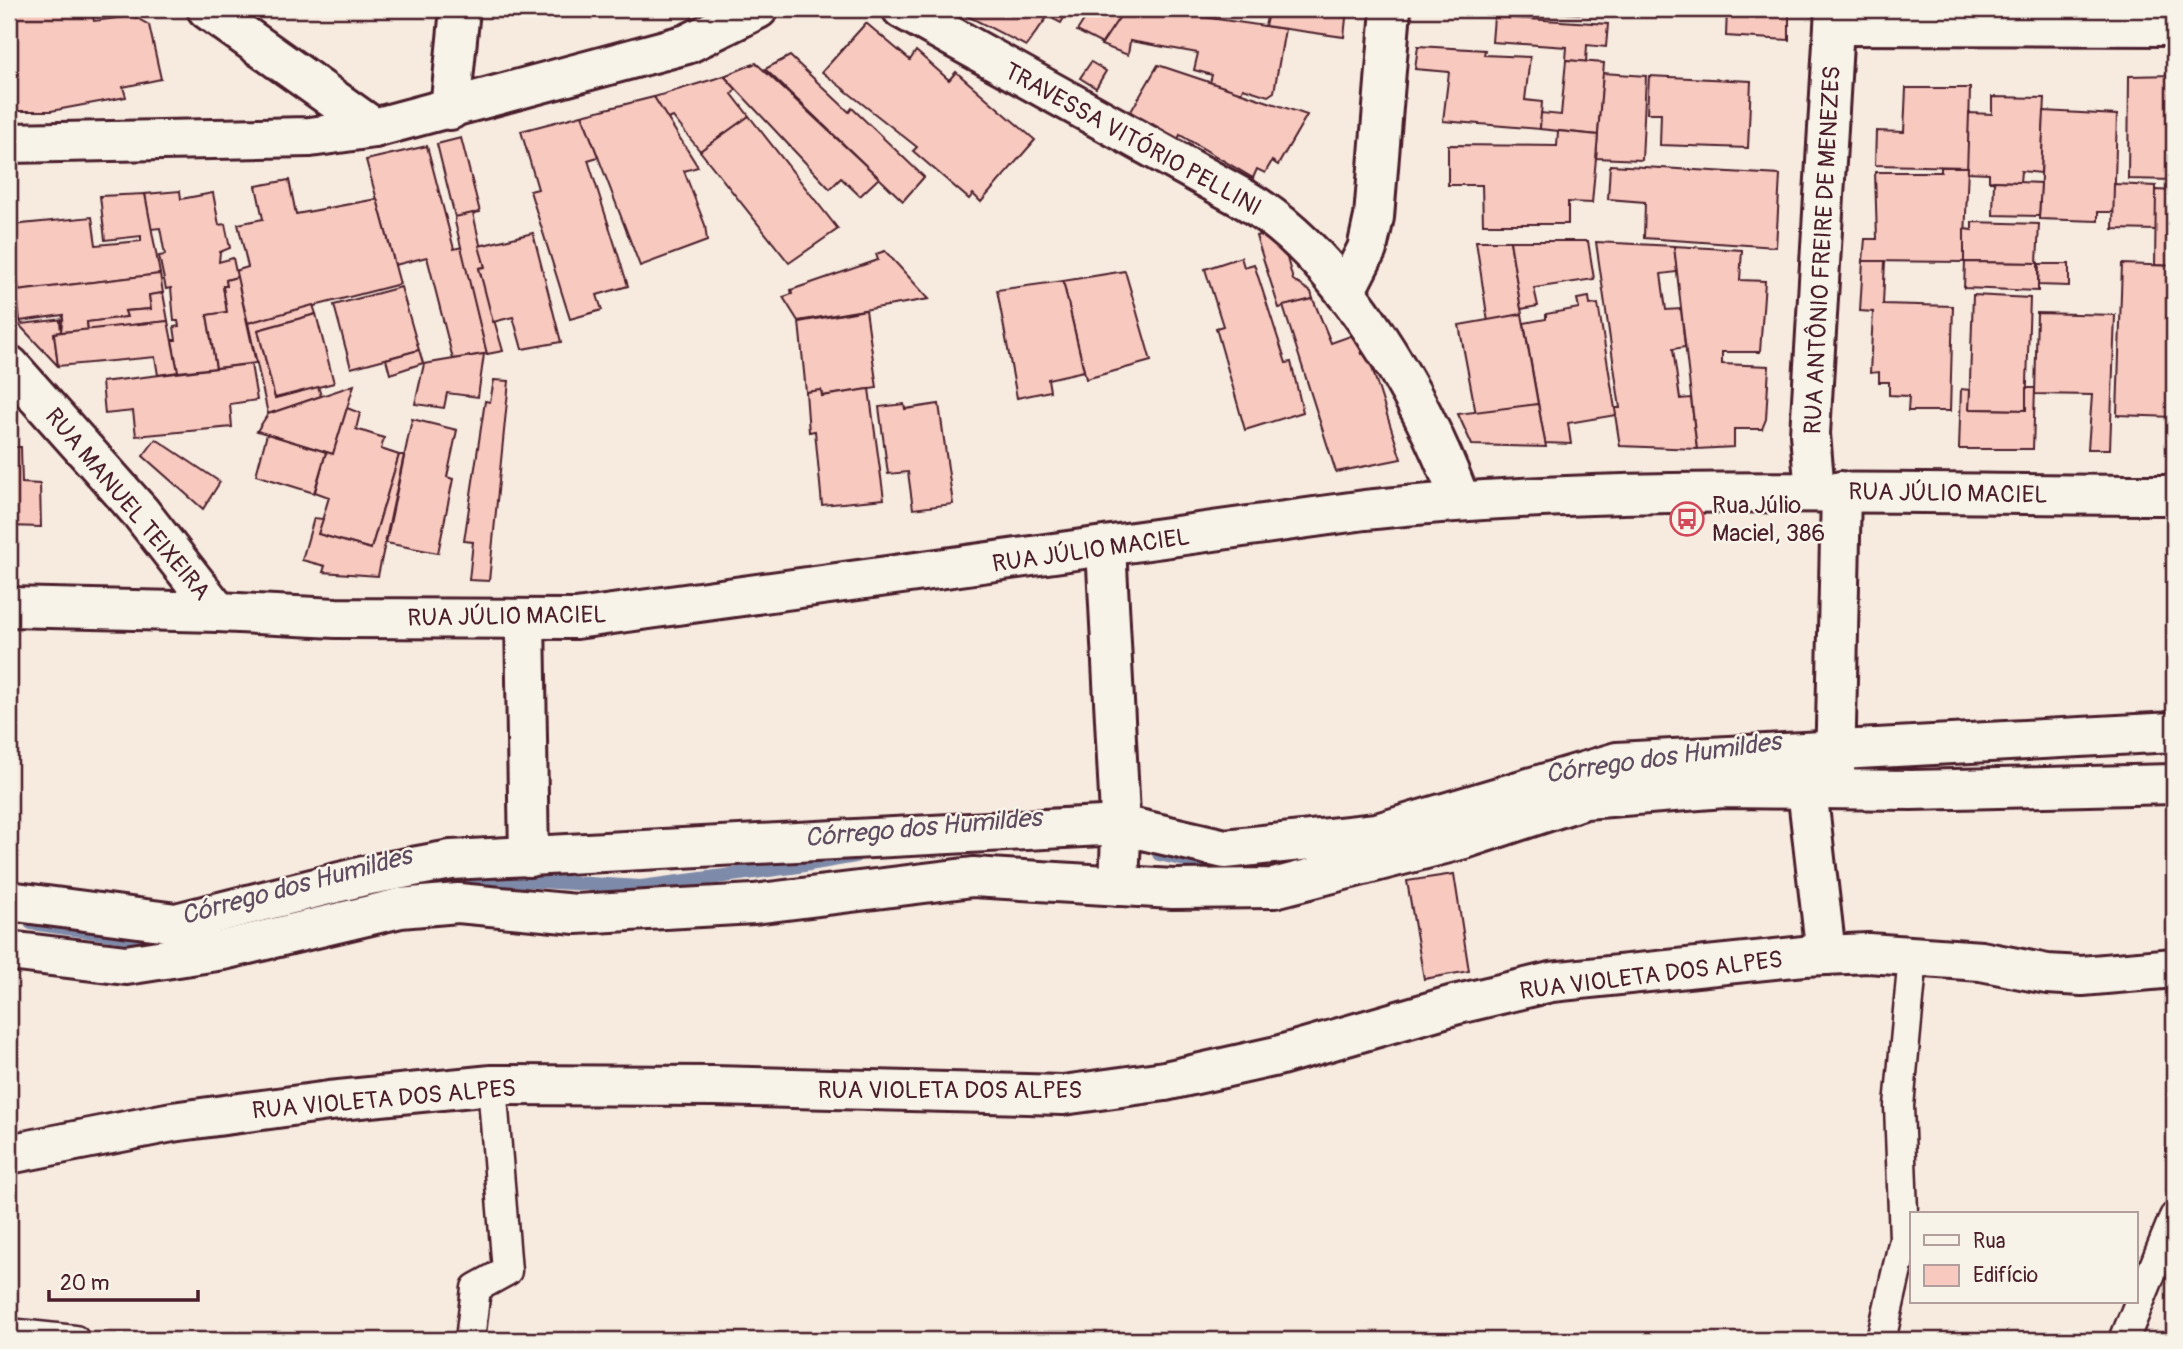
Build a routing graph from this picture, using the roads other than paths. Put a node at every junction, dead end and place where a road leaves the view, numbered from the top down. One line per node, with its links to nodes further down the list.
1 (207, 9): 9 (street)
2 (460, 9): 8 (street)
3 (758, 9): 8 (street)
4 (902, 9): 11 (street, TRAVESSA VITÓRIO PELLINI)
5 (1391, 9): 11 (street)
6 (1835, 17): 7 (street); 13 (street, RUA ANTÔNIO FREIRE DE MENEZES)
7 (2174, 26)
8 (450, 110): 9 (street)
9 (374, 128): 10 (street)
10 (9, 143)
11 (1345, 292): 15 (street, TRAVESSA VITÓRIO PELLINI)
12 (9, 365): 18 (street, RUA MANUEL TEIXEIRA)
13 (1828, 492): 14 (street, RUA JÚLIO MACIEL); 15 (street, RUA JÚLIO MACIEL); 21 (street, RUA ANTÔNIO FREIRE DE MENEZES)
14 (2174, 495)
15 (1460, 500): 16 (street, RUA JÚLIO MACIEL)
16 (1106, 547): 19 (street, RUA JÚLIO MACIEL); 23 (street)
17 (9, 607): 18 (street, RUA JÚLIO MACIEL)
18 (218, 612): 19 (street, RUA JÚLIO MACIEL)
19 (526, 619): 24 (street)
20 (2174, 732): 21 (street)
21 (1829, 773): 22 (street); 23 (street); 25 (street); 29 (street, RUA ANTÔNIO FREIRE DE MENEZES)
22 (2174, 784)
23 (1121, 830): 24 (street); 25 (street)
24 (529, 857): 27 (street)
25 (1119, 882): 27 (street)
26 (9, 901): 27 (street)
27 (316, 908): 28 (street)
28 (9, 951)
29 (1826, 955): 30 (street, RUA VIOLETA DOS ALPES); 32 (street, RUA VIOLETA DOS ALPES)
30 (1913, 957): 31 (street, RUA VIOLETA DOS ALPES); 38 (lane)
31 (2174, 968)
32 (492, 1085): 33 (street, RUA VIOLETA DOS ALPES); 37 (lane)
33 (9, 1154)
34 (2174, 1217): 39 (lane)
35 (9, 1333): 36 (lane)
36 (75, 1340)
37 (470, 1340)
38 (1881, 1340)
39 (2124, 1340)

